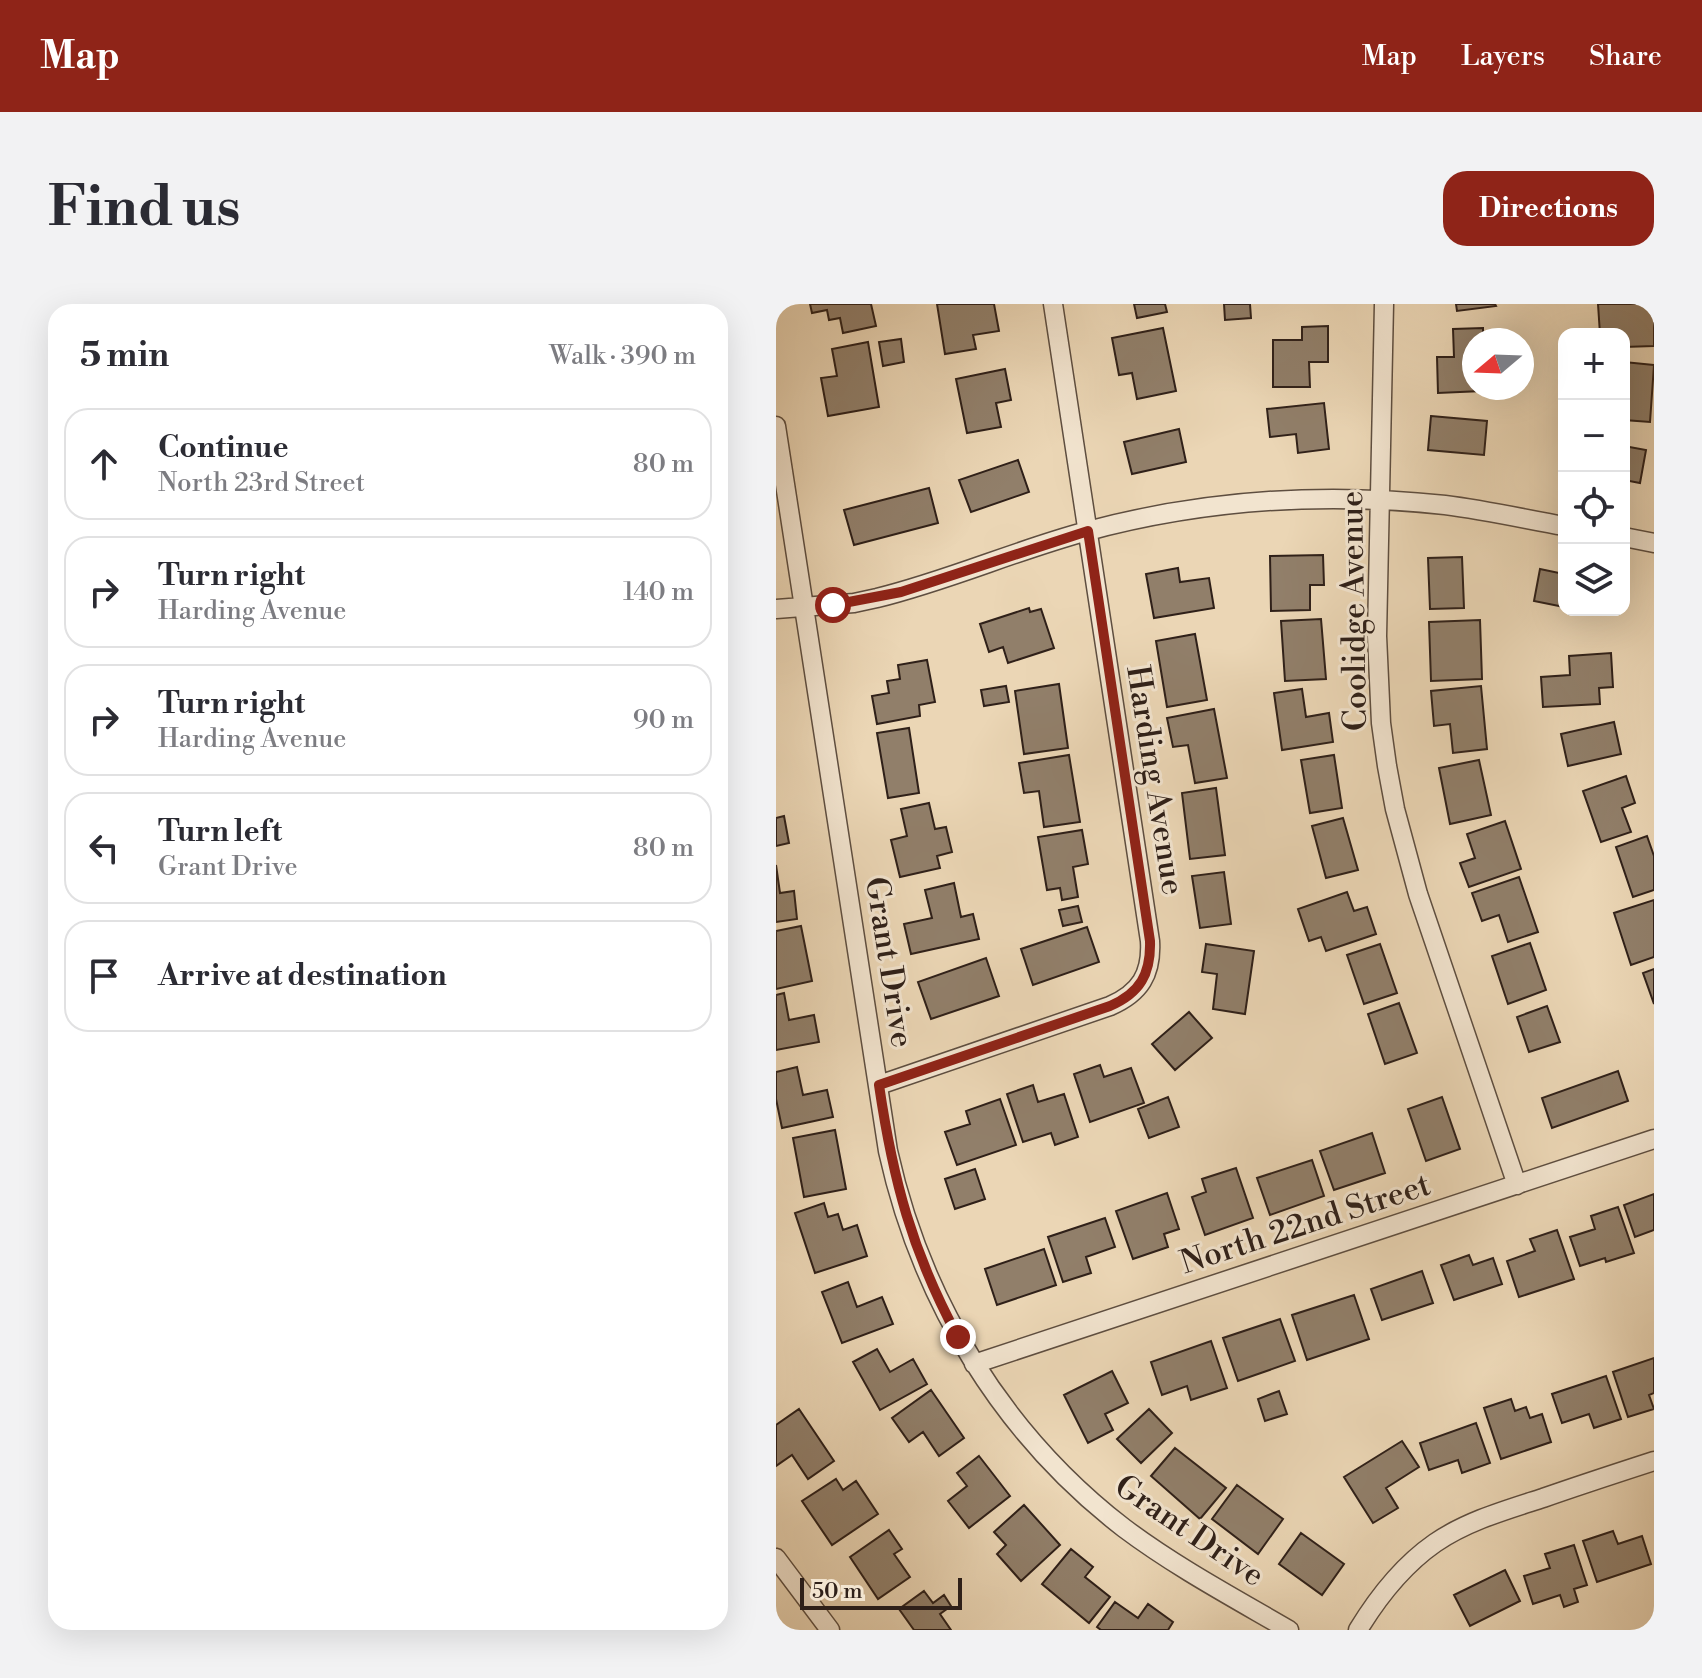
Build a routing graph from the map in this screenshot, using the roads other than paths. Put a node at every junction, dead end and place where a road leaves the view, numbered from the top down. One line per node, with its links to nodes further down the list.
1 (1053, 304): 6 (street, Harding Avenue)
2 (1384, 304): 4 (street, Coolidge Avenue)
3 (776, 426): 9 (street, Grant Drive)
4 (1381, 499): 5 (street); 6 (street); 13 (street, Coolidge Avenue)
5 (1558, 525)
6 (1088, 531): 9 (street); 11 (street, Harding Avenue)
7 (1630, 538): 8 (street)
8 (1654, 543)
9 (804, 608): 10 (street); 11 (street, Grant Drive)
10 (776, 609)
11 (879, 1085): 14 (street, Grant Drive)
12 (1654, 1139): 13 (street, North 22nd Street)
13 (1517, 1185): 14 (street, North 22nd Street)
14 (974, 1364): 18 (street, Grant Drive)
15 (1654, 1461): 19 (street)
16 (776, 1558): 17 (street)
17 (830, 1630)
18 (1289, 1630)
19 (1358, 1630)

